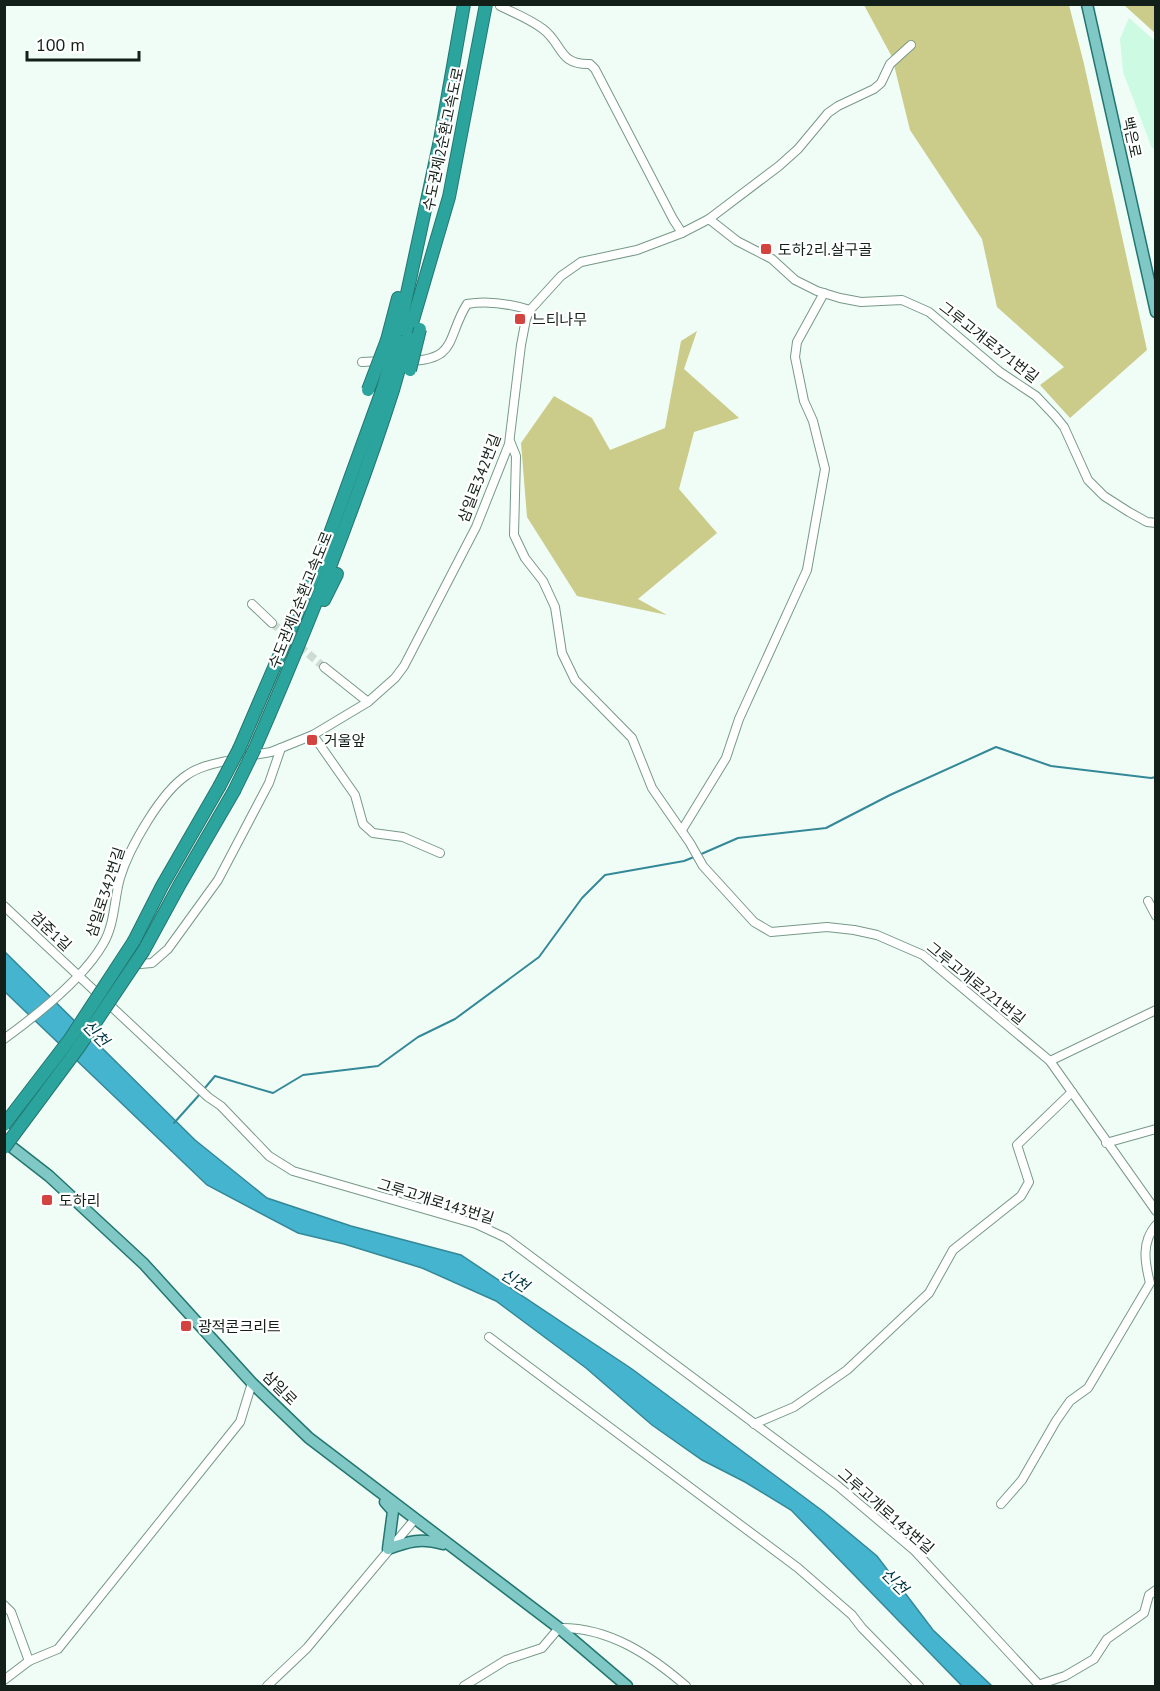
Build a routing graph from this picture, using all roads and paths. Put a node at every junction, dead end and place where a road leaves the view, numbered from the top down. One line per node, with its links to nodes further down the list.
1 (486, 4): 6 (highway, 수도권제2순환고속도로)
2 (1087, 4): 11 (main road, 백은로)
3 (500, 6): 8 (street)
4 (463, 11): 12 (highway, 수도권제2순환고속도로)
5 (910, 45): 7 (street)
6 (449, 197): 12 (highway, 수도권제2순환고속도로); 14 (highway, bridge)
7 (709, 219): 8 (street); 9 (street, 그루고개로371번길)
8 (682, 233): 10 (street, 삼일로342번길)
9 (824, 293): 18 (street, 그루고개로371번길); 29 (street)
10 (530, 310): 13 (street); 17 (street, 삼일로342번길)
11 (1155, 312)
12 (397, 339): 15 (highway, 수도권제2순환고속도로, bridge); 16 (highway, bridge)
13 (362, 362)
14 (410, 370)
15 (388, 389): 23 (highway, 수도권제2순환고속도로); 25 (highway, 수도권제2순환고속도로)
16 (368, 390)
17 (509, 441): 26 (street, 삼일로342번길); 29 (street, 그루고개로221번길)
18 (1155, 523)
19 (326, 531): 23 (highway)
20 (337, 574): 25 (highway)
21 (252, 604): 22 (street)
22 (272, 623)
23 (287, 641): 41 (highway, 수도권제2순환고속도로, bridge)
24 (324, 667): 26 (street)
25 (278, 695): 45 (highway, 수도권제2순환고속도로, bridge)
26 (368, 702): 27 (street, 삼일로342번길)
27 (313, 735): 28 (street, 삼일로342번길); 30 (street)
28 (281, 748): 34 (street); 35 (street, 삼일로342번길)
29 (682, 830): 38 (street, 그루고개로221번길)
30 (440, 853)
31 (1148, 901): 33 (street)
32 (4, 906): 35 (street, 검준1길)
33 (1155, 916)
34 (140, 964)
35 (78, 978): 37 (street, 삼일로342번길); 39 (street, 검준1길)
36 (1155, 1011): 38 (street)
37 (6, 1038)
38 (1050, 1061): 40 (street, 그루고개로221번길)
39 (194, 1082): 50 (street, 그루고개로143번길)
40 (1072, 1092): 44 (street, 그루고개로221번길); 50 (street)
41 (4, 1125)
42 (1155, 1129): 44 (street)
43 (4, 1142): 49 (main road, 삼일로)
44 (1106, 1143): 46 (street, 그루고개로221번길)
45 (4, 1148)
46 (1155, 1212)
47 (1155, 1225): 52 (street)
48 (489, 1337): 66 (street)
49 (252, 1383): 51 (main road, 삼일로); 59 (street)
50 (754, 1424): 61 (street, 그루고개로143번길)
51 (374, 1487): 53 (main road, 삼일로); 55 (main road)
52 (1001, 1504)
53 (415, 1519): 54 (main road, 삼일로); 55 (street)
54 (450, 1546): 55 (main road); 58 (main road, 삼일로)
55 (388, 1549): 62 (street)
56 (1155, 1590): 61 (street, 그루고개로143번길)
57 (4, 1605): 59 (street)
58 (559, 1628): 63 (street); 64 (main road, 삼일로); 65 (street, 삼일로)
59 (29, 1661): 60 (street)
60 (4, 1680)
61 (1039, 1685)
62 (267, 1686)
63 (464, 1686)
64 (627, 1686)
65 (686, 1686)
66 (919, 1686)

